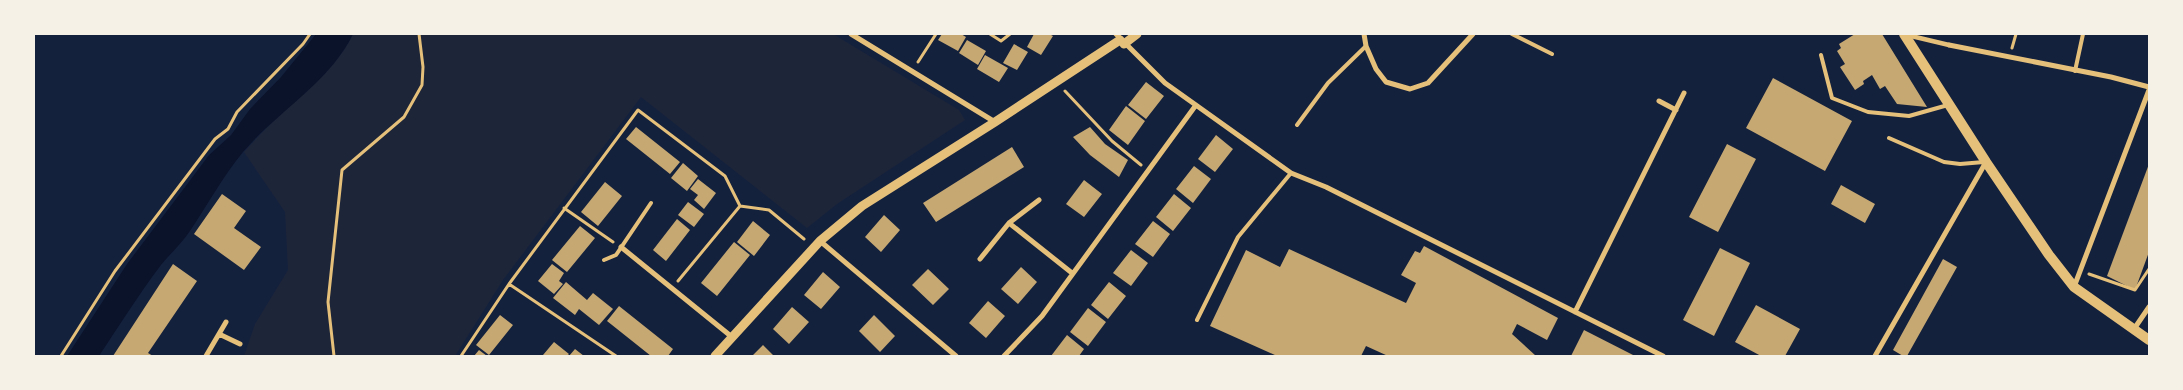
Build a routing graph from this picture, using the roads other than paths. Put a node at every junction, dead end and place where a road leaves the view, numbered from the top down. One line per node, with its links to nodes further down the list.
1 (851, 34): 20 (street)
2 (1137, 34): 8 (street)
3 (1364, 34): 10 (street)
4 (1474, 34): 10 (street)
5 (1512, 34): 11 (lane)
6 (1905, 34): 9 (street); 17 (main road)
7 (2083, 34): 13 (lane)
8 (1120, 39): 18 (street); 20 (street)
9 (1949, 45): 13 (street)
10 (1366, 46): 21 (lane)
11 (1552, 54)
12 (1821, 54): 17 (lane)
13 (2075, 71): 14 (street)
14 (2149, 89): 33 (street)
15 (1684, 94): 19 (street)
16 (1659, 101): 19 (street)
17 (1948, 104): 23 (main road)
18 (1196, 105): 24 (street); 32 (street)
19 (1676, 110): 35 (street)
20 (995, 122): 28 (street)
21 (1297, 125)
22 (1889, 138): 23 (lane)
23 (1986, 162): 33 (main road); 48 (street)
24 (1291, 173): 35 (street); 36 (lane)
25 (1039, 200): 27 (street)
26 (651, 203): 29 (lane)
27 (1009, 223): 30 (street); 32 (street)
28 (817, 244): 40 (street); 45 (street)
29 (621, 247): 31 (lane); 40 (street)
30 (980, 259)
31 (604, 260)
32 (1072, 273): 46 (street)
33 (2074, 287): 38 (main road)
34 (2149, 307): 38 (street)
35 (1575, 312): 47 (street)
36 (1197, 320)
37 (226, 322): 39 (street)
38 (2134, 329): 41 (main road)
39 (219, 334): 42 (street); 43 (street)
40 (732, 337): 44 (street)
41 (2149, 340)
42 (240, 344)
43 (206, 356)
44 (715, 356)
45 (956, 356)
46 (1004, 356)
47 (1663, 356)
48 (1875, 356)

